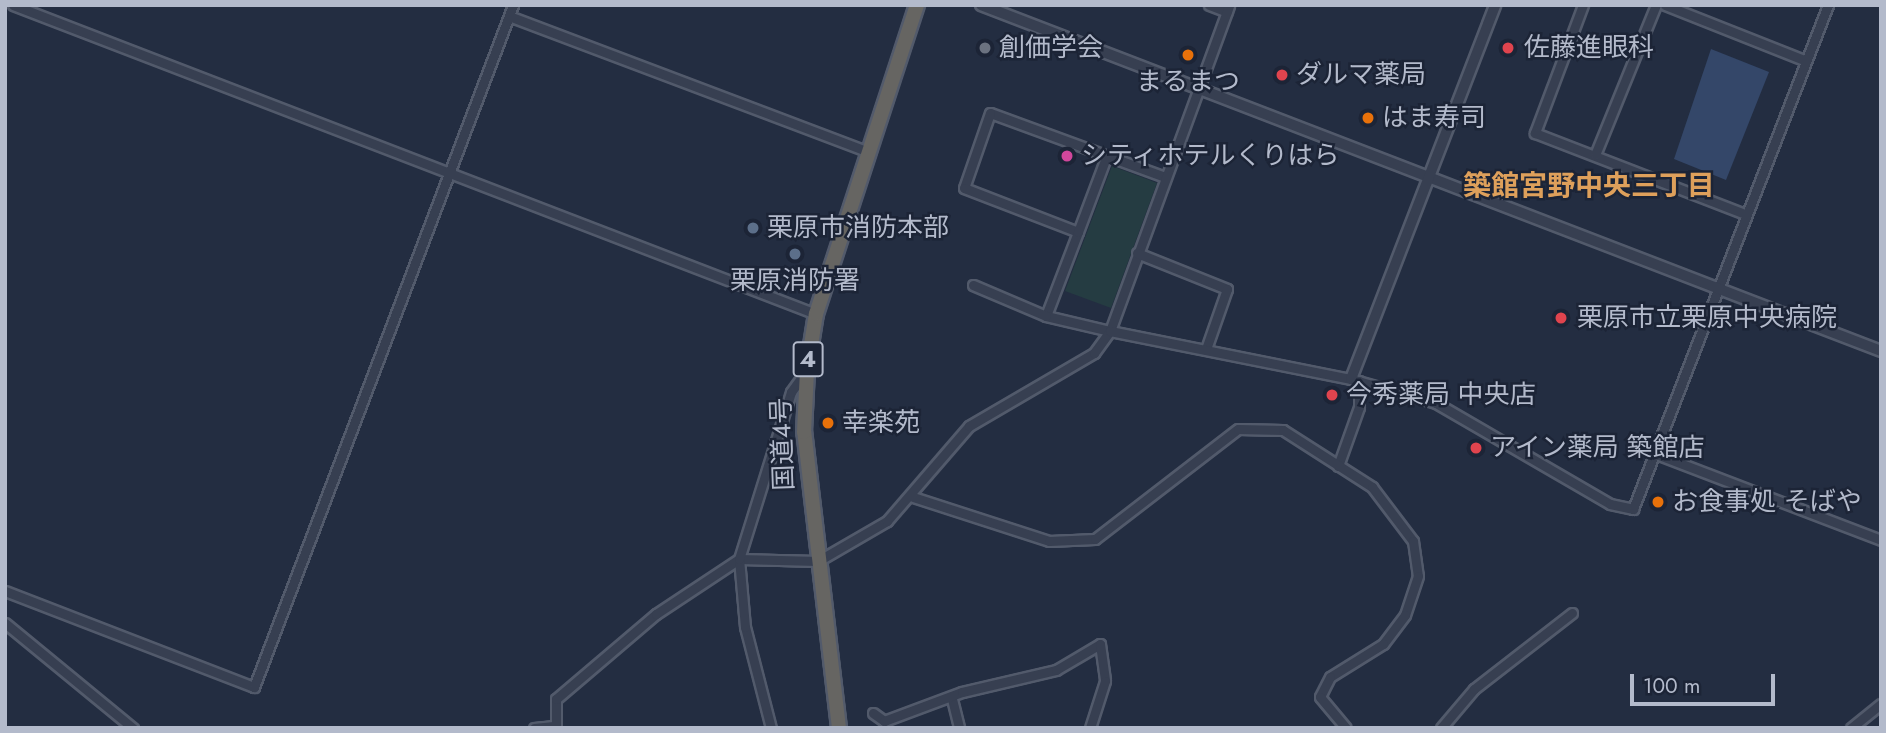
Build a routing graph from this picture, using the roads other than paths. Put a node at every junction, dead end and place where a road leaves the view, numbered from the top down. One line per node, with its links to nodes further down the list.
1 (13, 5): 18 (street)
2 (513, 5): 12 (street)
3 (917, 5): 15 (highway, 国道4号 / 4)
4 (981, 5): 14 (street)
5 (1209, 5): 11 (street)
6 (1495, 5): 20 (street)
7 (1583, 5): 17 (street)
8 (1656, 5): 17 (street)
9 (1665, 5): 13 (street)
10 (1828, 5): 13 (street)
11 (1228, 9): 14 (street)
12 (509, 16): 15 (street); 18 (street)
13 (1804, 60): 21 (street)
14 (1198, 89): 19 (street); 20 (street)
15 (867, 151): 26 (highway, 国道4号 / 4)
16 (1107, 155): 19 (street); 22 (street); 22 (street)
17 (1595, 155): 21 (street)
18 (451, 175): 26 (street); 39 (street)
19 (1165, 177): 23 (street)
20 (1428, 178): 25 (street); 32 (street)
21 (1745, 214): 25 (street)
22 (1078, 232): 27 (street)
23 (1137, 253): 28 (street); 29 (street)
24 (973, 285): 27 (street)
25 (1716, 287): 30 (street); 33 (street)
26 (816, 314): 31 (highway, 国道4号 / 4)
27 (1046, 316): 28 (street)
28 (1110, 331): 29 (street); 35 (street)
29 (1206, 349): 32 (street)
30 (1881, 351)
31 (807, 370): 37 (street); 38 (highway, 国道4号 / 4)
32 (1355, 380): 33 (street); 34 (street)
33 (1656, 454): 36 (street)
34 (1338, 466): 35 (street); 52 (street)
35 (913, 497): 38 (street)
36 (1881, 540)
37 (739, 559): 38 (street); 45 (street); 48 (street)
38 (817, 561): 49 (highway, 国道4号 / 4)
39 (5, 591)
40 (1572, 612): 53 (street)
41 (5, 623): 46 (street)
42 (952, 699): 44 (street); 50 (street); 51 (street)
43 (1881, 704): 54 (street)
44 (873, 713)
45 (555, 727): 47 (street)
46 (133, 728)
47 (534, 728)
48 (771, 728)
49 (839, 728)
50 (959, 728)
51 (1090, 728)
52 (1346, 728)
53 (1441, 728)
54 (1851, 728)

